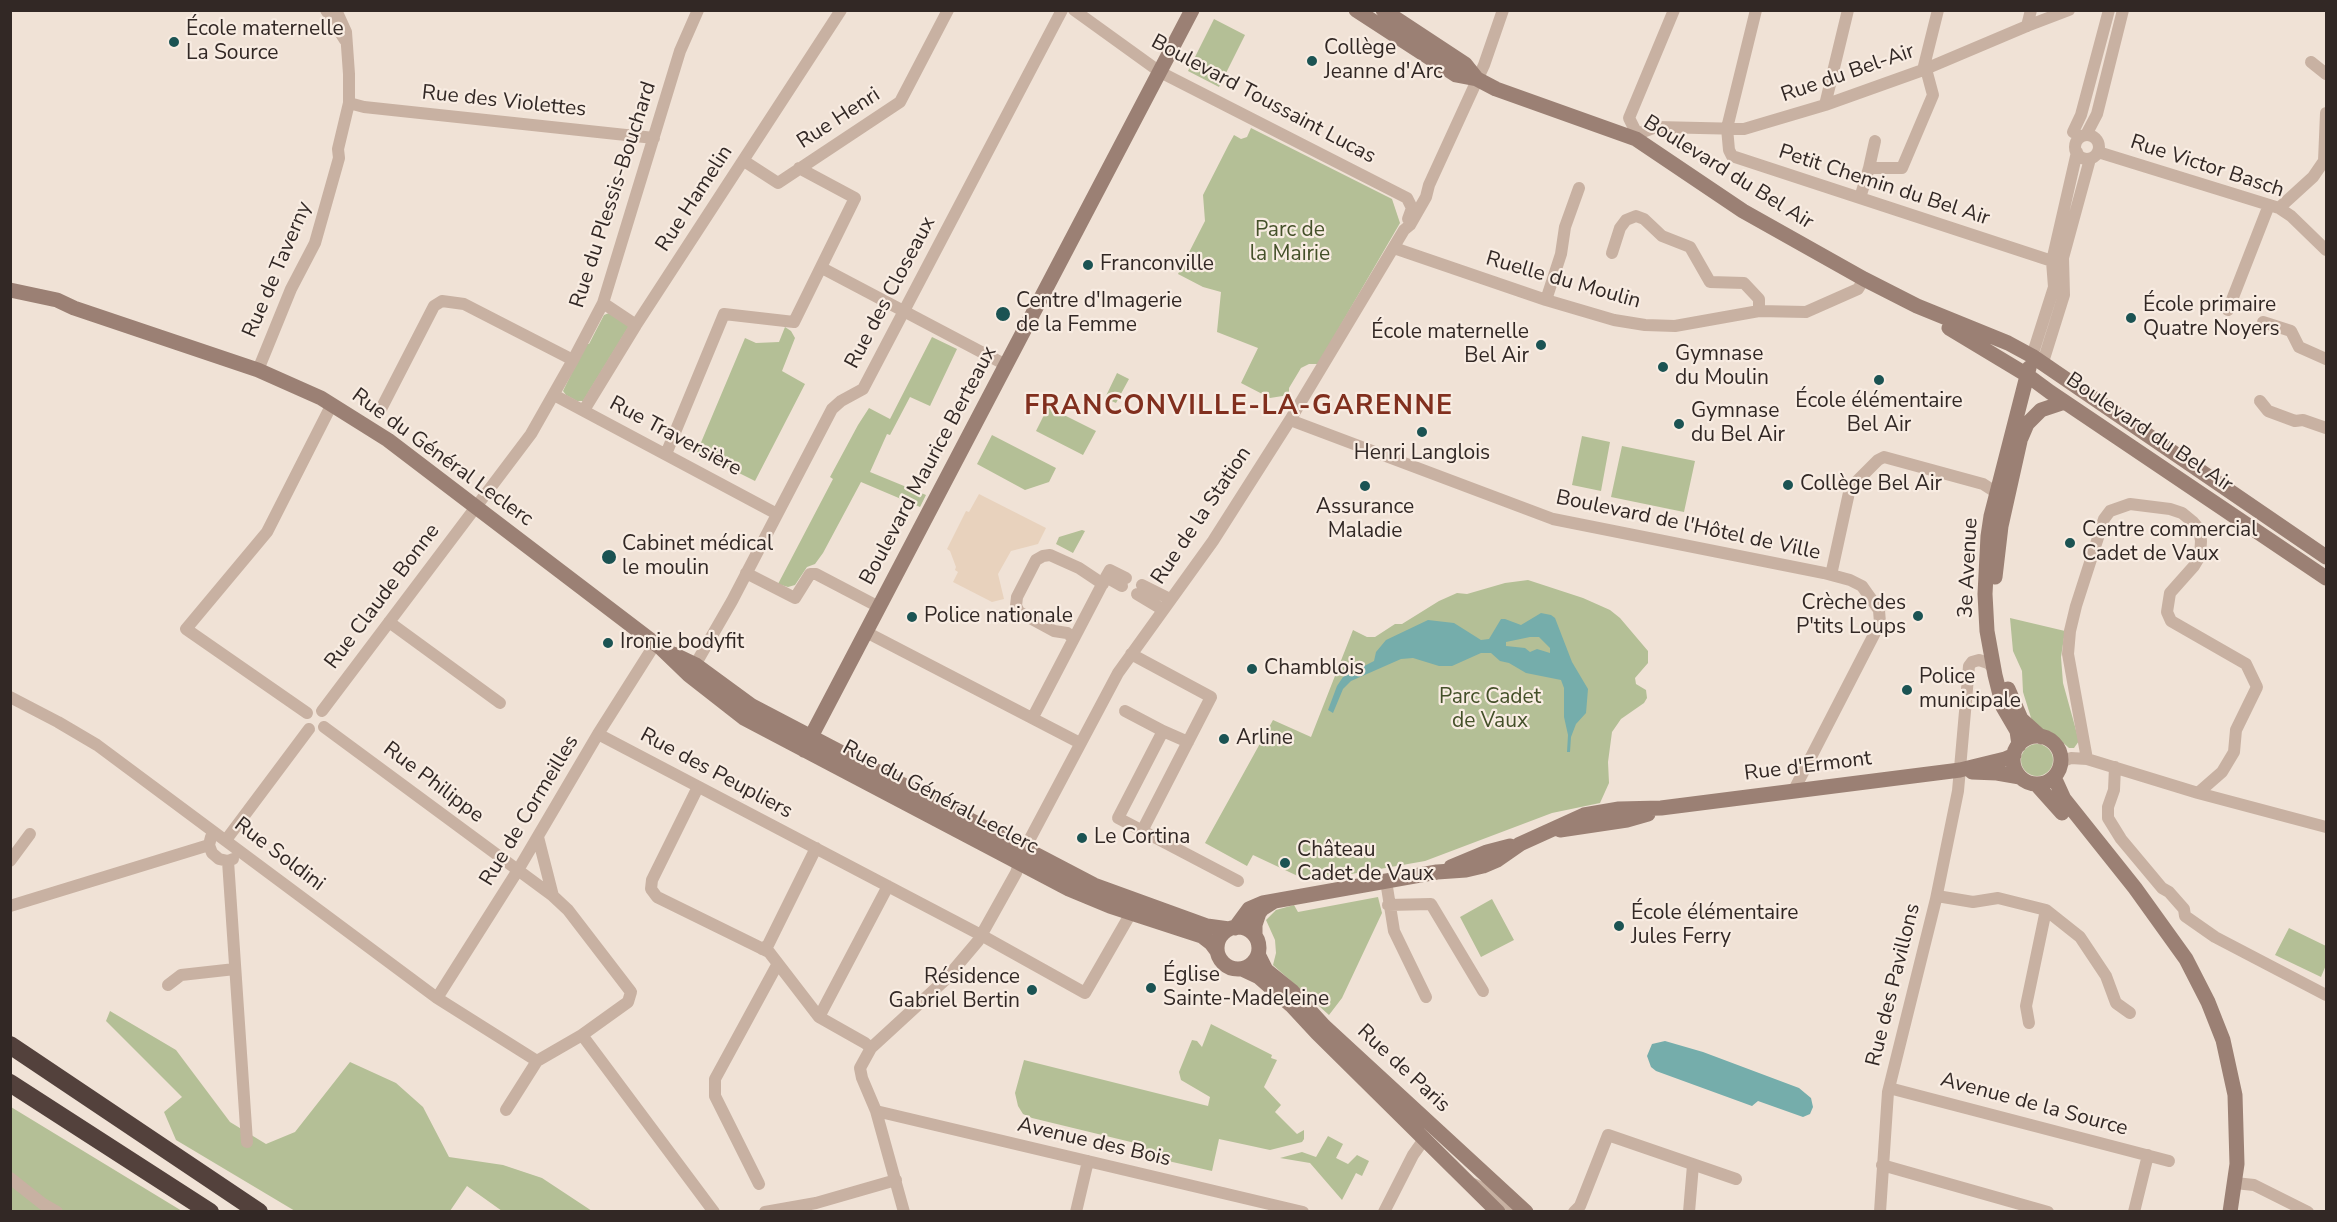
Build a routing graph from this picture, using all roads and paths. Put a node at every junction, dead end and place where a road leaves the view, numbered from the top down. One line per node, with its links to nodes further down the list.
1 (698, 10): 33 (street, Rue du Plessis-Bouchard)
2 (841, 10): 37 (street, Rue Hamelin)
3 (948, 10): 38 (street, Rue Henri)
4 (1062, 10): 59 (street, Rue des Closeaux)
5 (1074, 10): 24 (street, Boulevard Toussaint Lucas)
6 (1192, 10): 24 (main road, Boulevard Maurice Berteaux)
7 (1356, 10): 26 (main road)
8 (1383, 10): 26 (main road)
9 (1503, 10): 26 (street, Rue de la Station)
10 (1674, 10): 32 (street)
11 (1756, 10): 30 (street)
12 (1848, 10): 28 (street)
13 (1938, 10): 23 (street)
14 (2031, 10): 20 (street)
15 (2069, 10): 20 (street, Rue du Bel-Air)
16 (2109, 10): 31 (street)
17 (2115, 10): 21 (street)
18 (2123, 10): 21 (street)
19 (333, 13): 27 (street, Rue de Taverny)
20 (2027, 26): 23 (street, Rue du Bel-Air)
21 (2115, 35): 35 (street)
22 (2311, 62): 25 (street)
23 (1924, 69): 28 (street, Rue du Bel-Air); 39 (street)
24 (1160, 72): 42 (street, Boulevard Toussaint Lucas); 66 (main road, Boulevard Maurice Berteaux)
25 (2326, 74)
26 (1478, 79): 32 (main road, Boulevard du Bel Air); 40 (street, Rue de la Station)
27 (350, 103): 33 (street, Rue des Violettes); 67 (street, Rue de Taverny)
28 (1825, 105): 30 (street, Rue du Bel-Air)
29 (2326, 113): 44 (street)
30 (1727, 128): 32 (street, Rue du Bel-Air); 43 (street, Petit Chemin du Bel Air)
31 (2073, 132)
32 (1637, 136): 51 (main road, Boulevard du Bel Air)
33 (654, 138): 56 (street, Rue du Plessis-Bouchard)
34 (1875, 141): 39 (street)
35 (2093, 147): 36 (street, Rue Victor Basch); 36 (street); 44 (street, Rue Victor Basch); 63 (street)
36 (2077, 152): 49 (street)
37 (744, 161): 38 (street, Rue Henri); 62 (street, Rue Hamelin)
38 (799, 168): 50 (street)
39 (1869, 168): 43 (street)
40 (1429, 185): 42 (street); 45 (street, Rue de la Station)
41 (1579, 188): 55 (street)
42 (1407, 198): 45 (street)
43 (1860, 198): 49 (street, Petit Chemin du Bel Air)
44 (2274, 207): 47 (street, Rue Victor Basch); 58 (street)
45 (1404, 230): 46 (street, Rue de la Station)
46 (1394, 248): 55 (street, Ruelle du Moulin); 75 (street, Rue de la Station)
47 (2326, 250)
48 (1612, 253): 60 (street)
49 (2052, 261): 63 (street)
50 (822, 268): 59 (street); 78 (street)
51 (1864, 279): 57 (main road, Boulevard du Bel Air); 60 (street, Ruelle du Moulin)
52 (10, 290): 53 (main road, Rue du Général Leclerc)
53 (28, 298): 54 (main road, Rue du Général Leclerc); 67 (main road, Rue du Général Leclerc)
54 (10, 299)
55 (1546, 300): 60 (street, Ruelle du Moulin)
56 (603, 303): 62 (street); 65 (street, Rue du Plessis-Bouchard)
57 (1917, 306): 63 (main road, Boulevard du Bel Air); 68 (main road, Boulevard du Bel Air)
58 (2228, 310)
59 (904, 311): 66 (street); 81 (street, Rue des Closeaux)
60 (1759, 311)
61 (2263, 322): 64 (street)
62 (636, 325): 74 (street, Rue Hamelin)
63 (2038, 359): 68 (main road, 3e Avenue); 82 (main road, Boulevard du Bel Air)
64 (2326, 359)
65 (573, 360): 69 (street, Rue du Plessis-Bouchard); 73 (street)
66 (1006, 365): 90 (main road, Boulevard Maurice Berteaux)
67 (258, 370): 72 (main road, Rue du Général Leclerc)
68 (2031, 378): 71 (main road, Boulevard du Bel Air); 77 (main road, 3e Avenue); 79 (main road, 3e Avenue)
69 (554, 395): 74 (street, Rue Traversière); 80 (street, Rue du Plessis-Bouchard)
70 (2260, 401): 76 (street)
71 (2065, 402): 77 (main road); 85 (main road, Boulevard du Bel Air)
72 (332, 404): 80 (main road, Rue du Général Leclerc); 102 (street)
73 (381, 409)
74 (584, 410): 78 (street, Rue Traversière)
75 (1290, 420): 84 (street, Boulevard de l'Hôtel de Ville); 89 (street, Rue de la Station)
76 (2326, 428)
77 (2021, 438): 108 (main road, 3e Avenue)
78 (666, 454): 81 (street, Rue Traversière)
79 (1997, 493): 84 (street); 96 (main road, 3e Avenue)
80 (475, 506): 91 (street, Rue Claude Bonne); 94 (main road, Rue du Général Leclerc)
81 (777, 514): 83 (street, Rue des Closeaux)
82 (2326, 557)
83 (746, 573): 90 (street); 97 (street, Rue des Closeaux)
84 (1831, 575): 120 (street, Boulevard de l'Hôtel de Ville)
85 (2326, 578)
86 (1104, 580): 87 (street); 93 (street); 93 (street)
87 (1124, 582)
88 (1140, 590): 89 (street)
89 (1166, 604): 95 (street, Rue de la Station)
90 (879, 607): 92 (main road, Boulevard Maurice Berteaux)
91 (389, 622): 99 (street); 100 (street, Rue Claude Bonne)
92 (866, 632): 103 (street); 110 (main road, Boulevard Maurice Berteaux)
93 (1074, 638): 103 (street)
94 (658, 646): 97 (main road, Rue du Général Leclerc); 107 (street, Rue de Cormeilles)
95 (1131, 654): 109 (street); 111 (street, Rue de la Station)
96 (1993, 668): 112 (main road, 3e Avenue); 116 (street, Rue des Pavillons)
97 (692, 670): 110 (main road, Rue du Général Leclerc)
98 (10, 697): 123 (street, Rue Soldini)
99 (500, 702)
100 (322, 711): 102 (street); 104 (street)
101 (1125, 711): 106 (street)
102 (307, 713): 105 (street)
103 (1033, 717): 111 (street)
104 (324, 727): 105 (street); 134 (street, Rue Philippe)
105 (309, 729): 127 (street)
106 (1163, 731): 109 (street); 124 (street)
107 (598, 734): 119 (street, Rue des Peupliers); 126 (street, Rue de Cormeilles)
108 (2041, 737): 112 (main road); 115 (main road)
109 (1188, 742): 124 (street)
110 (807, 743): 131 (main road, Rue du Général Leclerc)
111 (1080, 743): 131 (street, Rue de la Station)
112 (2016, 750): 116 (main road, Rue d'Ermont); 117 (main road)
113 (2087, 759): 114 (street); 115 (street); 121 (street)
114 (2115, 767): 121 (street); 157 (street)
115 (2057, 769): 118 (main road); 145 (main road)
116 (1960, 770): 117 (main road, Rue d'Ermont); 120 (main road, Rue d'Ermont); 139 (street, Rue des Pavillons)
117 (2020, 777): 118 (main road)
118 (2036, 784): 145 (main road)
119 (698, 787): 129 (street, Rue des Peupliers); 149 (street)
120 (1794, 790): 136 (main road, Rue d'Ermont)
121 (2198, 793): 122 (street)
122 (2326, 827)
123 (214, 831): 127 (street, Rue Soldini); 128 (street)
124 (1143, 831): 135 (street)
125 (30, 834): 132 (street)
126 (538, 837): 134 (street, Rue de Cormeilles); 138 (street)
127 (226, 840): 130 (street, Rue Soldini)
128 (209, 845): 133 (street); 142 (street)
129 (816, 848): 137 (street, Rue des Peupliers); 149 (street)
130 (242, 852): 133 (street); 159 (street, Rue Soldini)
131 (1022, 857): 144 (main road, Rue du Général Leclerc); 146 (main road, Rue du Général Leclerc); 147 (street, Rue de la Station)
132 (10, 861)
133 (228, 861): 153 (street)
134 (518, 870): 138 (street, Rue Philippe); 159 (street, Rue de Cormeilles)
135 (1238, 881)
136 (1386, 881): 140 (main road, Rue d'Ermont); 141 (street)
137 (888, 886): 147 (street, Rue des Peupliers); 161 (street)
138 (554, 896): 163 (street, Rue Philippe)
139 (1937, 896): 143 (street); 168 (street, Rue des Pavillons)
140 (1277, 900): 146 (main road, Rue d'Ermont); 148 (main road)
141 (1388, 905): 156 (street); 158 (street)
142 (10, 906)
143 (2046, 910): 160 (street); 162 (street)
144 (1131, 913): 147 (street, Rue des Peupliers); 150 (main road, Rue du Général Leclerc)
145 (2159, 921): 182 (main road)
146 (1232, 928): 148 (main road); 150 (main road)
147 (981, 935): 165 (street, Rue de la Station)
148 (1255, 936): 151 (main road)
149 (762, 949): 152 (street)
150 (1217, 951): 154 (main road)
151 (1258, 954): 154 (main road); 195 (main road, Rue de Paris)
152 (777, 965): 161 (street); 183 (street)
153 (235, 969): 155 (street); 172 (street)
154 (1242, 969): 171 (main road, Rue de Paris)
155 (168, 985)
156 (1483, 992)
157 (2326, 995)
158 (1426, 997)
159 (437, 998): 166 (street, Rue Soldini)
160 (2130, 1013)
161 (819, 1017): 165 (street)
162 (2029, 1023)
163 (582, 1035): 166 (street, Rue Philippe); 187 (street)
164 (10, 1045): 186 (highway)
165 (871, 1048): 170 (street)
166 (537, 1061): 169 (street)
167 (10, 1083): 185 (highway)
168 (1889, 1088): 173 (street, Avenue de la Source); 177 (street, Rue des Pavillons)
169 (506, 1110)
170 (876, 1111): 174 (street, Avenue des Bois); 180 (street)
171 (1425, 1138): 181 (main road, Rue de Paris); 192 (street)
172 (247, 1142)
173 (2148, 1155): 175 (street, Avenue de la Source); 200 (street)
174 (1088, 1161): 190 (street); 191 (street, Avenue des Bois)
175 (2169, 1161)
176 (1693, 1165): 179 (street); 196 (street); 197 (street)
177 (1882, 1165): 198 (street, Rue des Pavillons); 199 (street)
178 (10, 1178): 184 (street)
179 (1736, 1179)
180 (896, 1180): 188 (street); 189 (street)
181 (1469, 1182): 193 (main road, Rue de Paris); 194 (street)
182 (2235, 1183): 201 (main road); 202 (street)
183 (759, 1184)
184 (57, 1212)
185 (210, 1212)
186 (259, 1212)
187 (714, 1212)
188 (765, 1212)
189 (904, 1212)
190 (1076, 1212)
191 (1303, 1212)
192 (1384, 1212)
193 (1498, 1212)
194 (1510, 1212)
195 (1526, 1212)
196 (1574, 1212)
197 (1689, 1212)
198 (1880, 1212)
199 (2048, 1212)
200 (2134, 1212)
201 (2230, 1212)
202 (2308, 1212)

